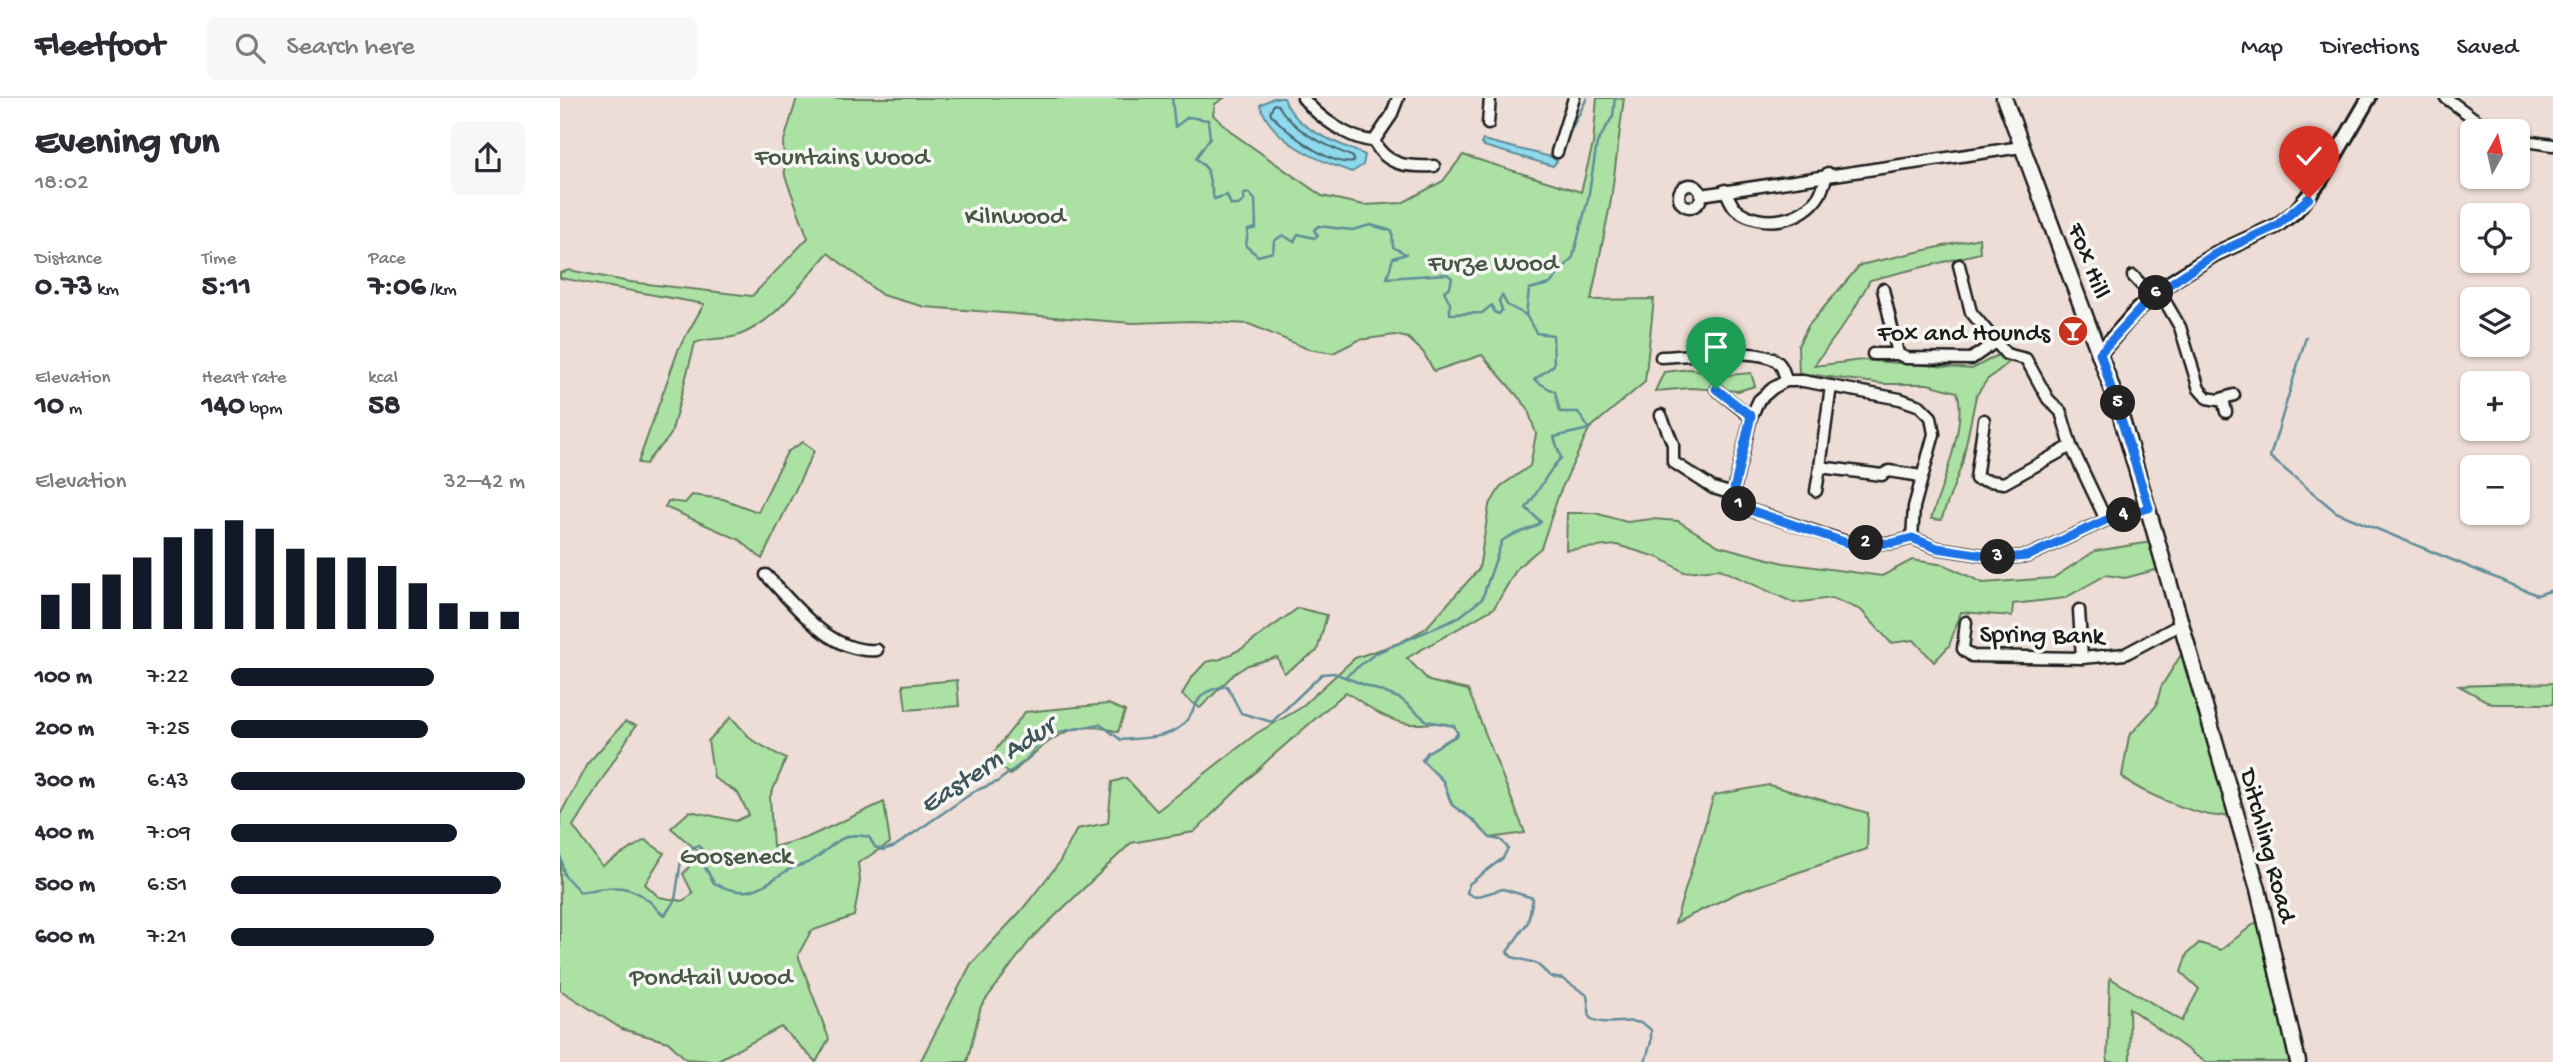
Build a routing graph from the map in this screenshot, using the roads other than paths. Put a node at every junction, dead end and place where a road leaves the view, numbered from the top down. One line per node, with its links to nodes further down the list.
1 (1303, 98): 10 (street)
2 (1398, 98): 10 (street)
3 (1490, 98): 9 (street)
4 (1574, 98): 14 (street)
5 (2004, 98): 13 (main road, Fox Hill)
6 (2369, 98): 22 (street)
7 (2446, 98): 8 (street)
8 (2475, 119)
9 (1488, 124)
10 (1374, 141): 15 (street)
11 (2530, 142): 12 (street)
12 (2553, 145)
13 (2021, 147): 16 (street); 24 (main road, Fox Hill)
14 (1557, 152)
15 (1434, 166)
16 (1828, 173): 17 (street); 17 (street)
17 (1725, 190): 18 (street)
18 (1700, 195)
19 (1959, 265): 23 (street)
20 (2133, 276): 22 (street)
21 (1883, 289): 26 (street)
22 (2156, 294): 24 (street); 32 (street)
23 (1994, 343): 26 (street); 37 (street)
24 (2100, 353): 42 (main road, Fox Hill)
25 (1873, 354): 26 (street)
26 (1898, 354)
27 (1661, 357): 28 (street)
28 (1786, 381): 29 (street); 35 (street)
29 (1831, 386): 38 (street); 39 (street)
30 (1716, 389): 35 (street)
31 (2234, 395): 32 (street)
32 (2223, 398): 33 (street)
33 (2226, 412)
34 (1661, 415): 41 (street)
35 (1751, 416): 41 (street)
36 (1984, 420): 37 (street)
37 (2071, 446): 43 (street)
38 (1820, 467): 39 (street); 40 (street)
39 (1921, 476): 44 (street)
40 (1816, 491)
41 (1733, 494): 44 (street)
42 (2149, 508): 43 (street); 48 (main road, Fox Hill)
43 (2106, 520): 44 (street)
44 (1912, 538)
45 (766, 575): 50 (street)
46 (2079, 610): 51 (street)
47 (1966, 622): 51 (street, Spring Bank)
48 (2183, 623): 49 (main road, Fox Hill); 51 (street, Spring Bank)
49 (2189, 642): 52 (main road, Ditchling Road)
50 (877, 650)
51 (2082, 658)
52 (2298, 1062)

